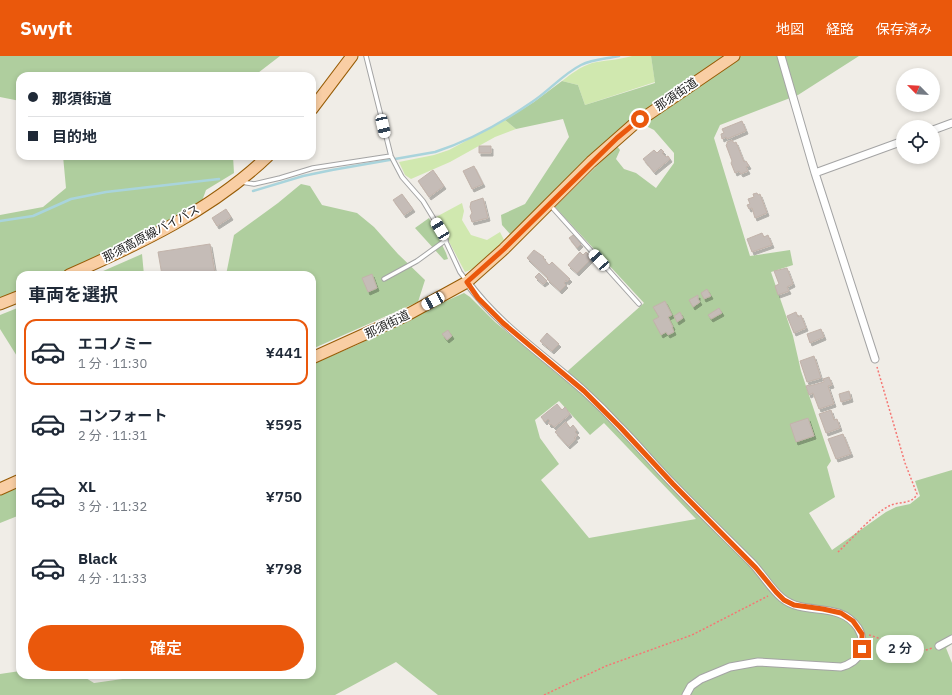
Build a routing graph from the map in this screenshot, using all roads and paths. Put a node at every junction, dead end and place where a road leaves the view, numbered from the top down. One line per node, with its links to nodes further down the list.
1 (352, 56): 5 (main road)
2 (366, 56): 9 (lane)
3 (734, 56): 13 (main road, 那須街道)
4 (781, 56): 11 (street)
5 (316, 104)
6 (952, 123): 7 (street)
7 (940, 127)
8 (896, 144): 11 (street)
9 (391, 156): 12 (lane); 14 (lane)
10 (263, 160): 12 (main road, 那須高原線バイパス)
11 (815, 173): 22 (street)
12 (239, 181): 15 (main road, 那須高原線バイパス)
13 (550, 205): 17 (main road, 那須街道); 20 (lane)
14 (446, 240): 16 (lane); 17 (lane)
15 (78, 271)
16 (384, 279)
17 (467, 282): 21 (main road, 那須街道); 26 (street)
18 (16, 298): 19 (main road)
19 (0, 304)
20 (639, 304)
21 (316, 356)
22 (875, 359): 25 (path)
23 (16, 482): 24 (main road)
24 (0, 489)
25 (838, 552)
26 (776, 592): 27 (street); 30 (path)
27 (862, 634): 29 (path); 31 (street)
28 (952, 639): 29 (street)
29 (939, 646)
30 (544, 695)
31 (686, 695)

